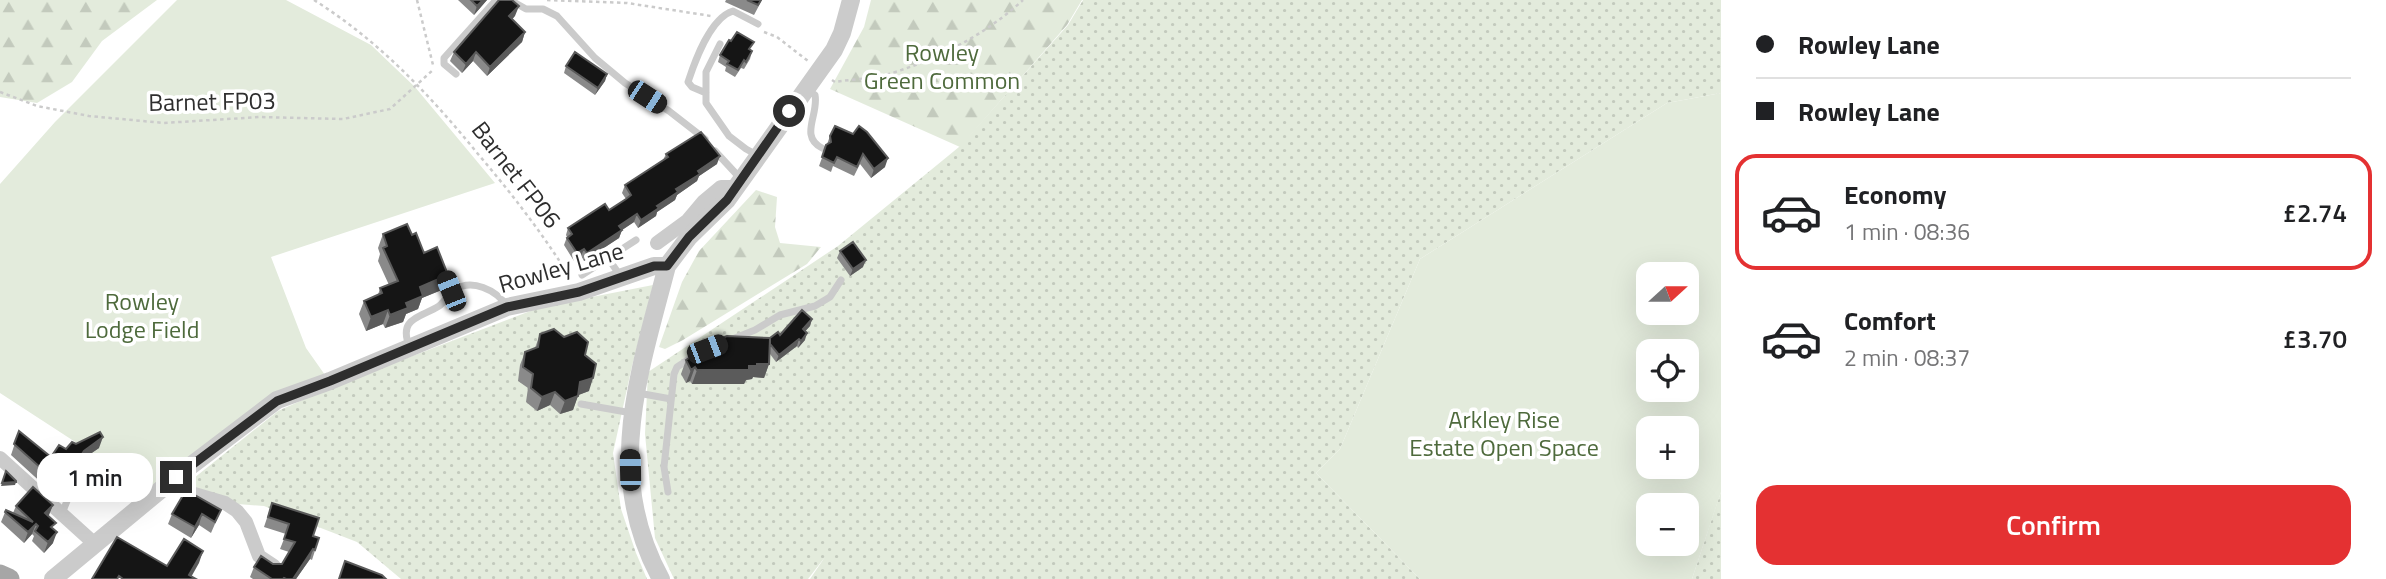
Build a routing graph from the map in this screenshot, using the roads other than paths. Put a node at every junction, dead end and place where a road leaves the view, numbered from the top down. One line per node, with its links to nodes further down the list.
1 (496, 0): 6 (lane)
2 (510, 0): 11 (lane)
3 (851, 0): 7 (street)
4 (756, 26): 8 (lane)
5 (720, 44): 8 (lane)
6 (456, 74)
7 (805, 89): 9 (lane); 10 (street)
8 (706, 93): 10 (lane)
9 (822, 148)
10 (757, 155): 11 (street)
11 (739, 183): 13 (street); 15 (street)
12 (635, 240): 14 (lane)
13 (657, 243)
14 (608, 258): 16 (lane); 19 (lane)
15 (667, 266): 16 (street, Rowley Lane); 25 (street)
16 (621, 277): 19 (street, Rowley Lane)
17 (447, 280): 20 (lane)
18 (841, 280): 22 (lane)
19 (581, 283): 21 (street, Rowley Lane)
20 (451, 291): 21 (lane); 23 (lane)
21 (507, 307): 23 (street, Rowley Lane)
22 (719, 344)
23 (410, 348): 30 (street, Rowley Lane)
24 (697, 354): 26 (lane)
25 (636, 392): 26 (lane); 28 (street)
26 (671, 399): 31 (lane)
27 (581, 404): 28 (lane)
28 (632, 413): 39 (street)
29 (0, 458): 33 (street)
30 (176, 477): 32 (street, Rowley Lane); 35 (street)
31 (667, 492)
32 (141, 507): 33 (lane); 34 (street, Rowley Lane)
33 (62, 514): 34 (street)
34 (96, 545): 38 (street, Rowley Lane)
35 (274, 566)
36 (0, 575): 37 (main road)
37 (9, 579)
38 (53, 579)
39 (661, 579)

